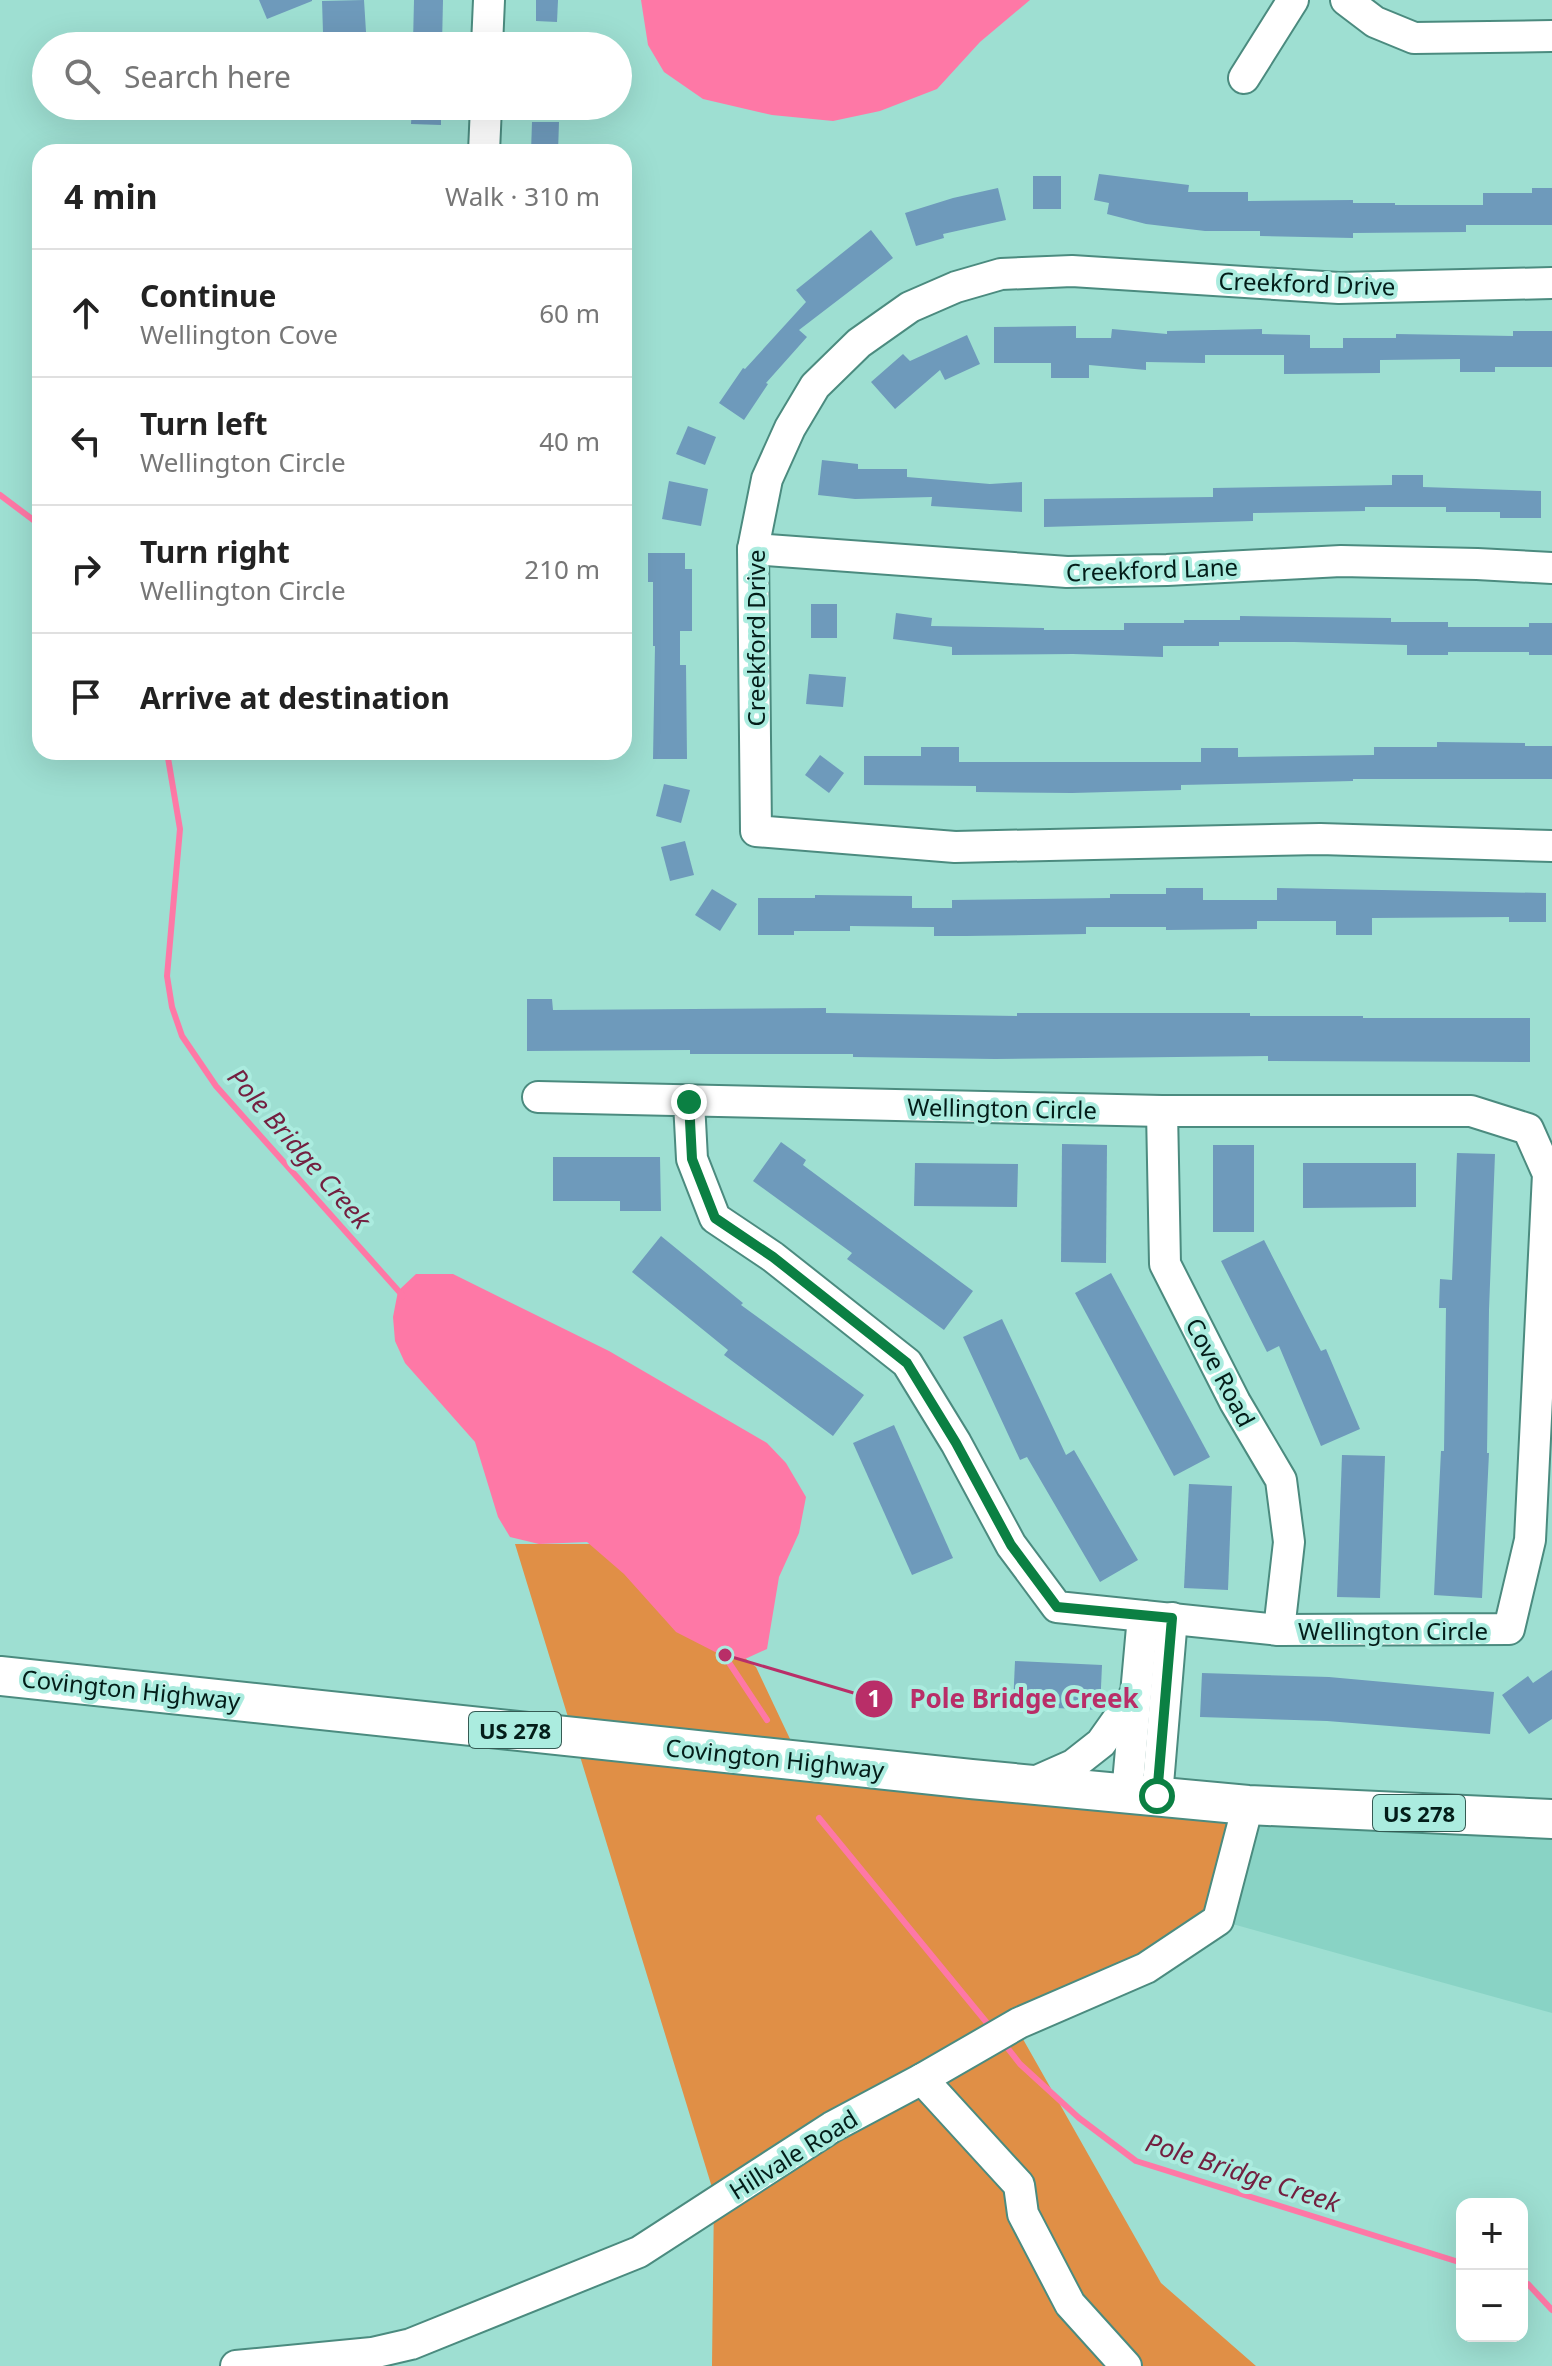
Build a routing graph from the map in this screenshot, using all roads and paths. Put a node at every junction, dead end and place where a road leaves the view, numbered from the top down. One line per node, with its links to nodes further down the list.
1 (489, 0): 4 (street)
2 (1293, 0): 6 (street)
3 (1346, 0): 5 (street)
4 (488, 32)
5 (1552, 36)
6 (1244, 78)
7 (485, 120): 8 (street)
8 (484, 144)
9 (1552, 283): 10 (street, Creekford Drive)
10 (753, 549): 11 (street, Creekford Lane); 12 (street, Creekford Drive)
11 (1552, 568)
12 (1552, 846)
13 (538, 1097): 14 (street, Wellington Circle)
14 (689, 1102): 15 (street, Wellington Circle); 16 (street, Wellington Circle)
15 (1162, 1111): 17 (street, Cove Road); 17 (street, Wellington Circle)
16 (1158, 1617): 17 (street, Wellington Circle); 19 (street); 21 (street)
17 (1279, 1630)
18 (0, 1676): 20 (main road, Covington Highway / US 278)
19 (1136, 1694): 20 (street); 21 (street)
20 (1030, 1784): 21 (main road, Covington Highway / US 278)
21 (1142, 1795): 22 (main road, Covington Highway / US 278)
22 (1248, 1805): 23 (main road, Covington Highway / US 278); 24 (street, Hillvale Road)
23 (1552, 1819)
24 (922, 2079): 25 (street, Hillvale Road); 27 (street)
25 (415, 2355): 26 (street, Hillvale Road)
26 (236, 2366)
27 (1126, 2366)

